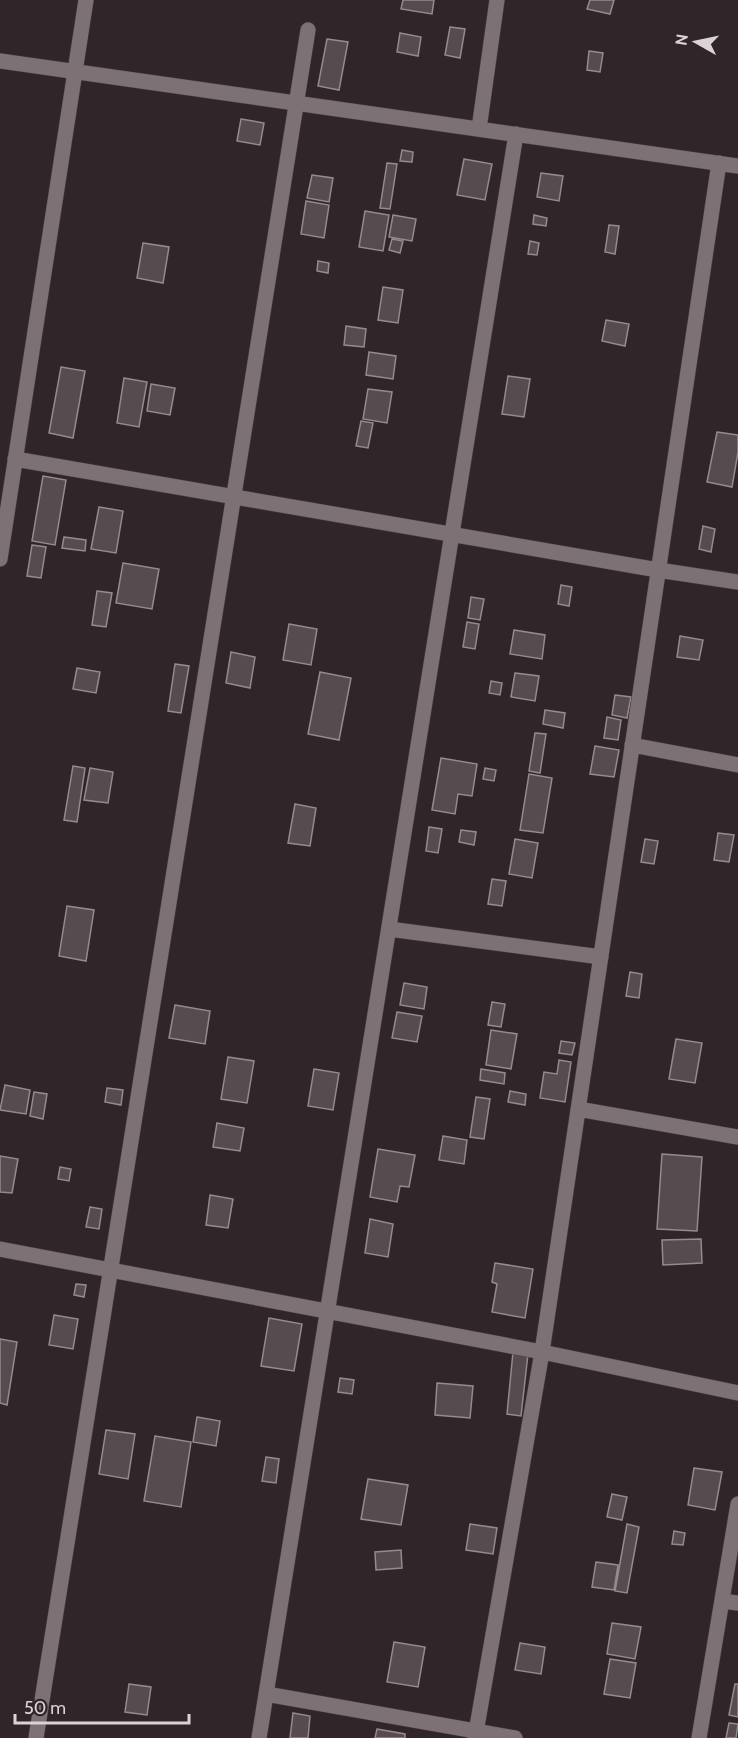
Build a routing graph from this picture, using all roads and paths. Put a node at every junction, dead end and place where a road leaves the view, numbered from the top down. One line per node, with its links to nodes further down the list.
1 (86, 0): 5 (street)
2 (497, 0): 7 (street)
3 (308, 30): 6 (street)
4 (0, 61): 5 (street)
5 (75, 71): 6 (street); 11 (street)
6 (296, 103): 7 (street); 12 (street)
7 (479, 129): 8 (street)
8 (516, 134): 9 (street); 13 (street)
9 (719, 163): 10 (street); 15 (street)
10 (738, 166)
11 (15, 459): 12 (street); 14 (street)
12 (233, 497): 13 (street); 24 (street)
13 (452, 535): 15 (street); 19 (street)
14 (0, 559)
15 (658, 570): 16 (street); 17 (street)
16 (738, 582)
17 (632, 745): 18 (street); 20 (street)
18 (738, 765)
19 (389, 929): 20 (street); 25 (street)
20 (601, 957): 21 (street)
21 (578, 1109): 22 (street); 26 (street)
22 (738, 1137)
23 (0, 1249): 24 (street)
24 (110, 1270): 25 (street); 33 (street)
25 (327, 1311): 26 (street); 31 (street)
26 (542, 1352): 27 (street); 32 (street)
27 (738, 1392)
28 (738, 1504): 29 (street)
29 (722, 1601): 30 (street); 36 (street)
30 (738, 1604)
31 (266, 1694): 32 (street); 34 (street)
32 (476, 1735): 35 (street)
33 (36, 1738)
34 (259, 1738)
35 (515, 1738)
36 (699, 1738)

